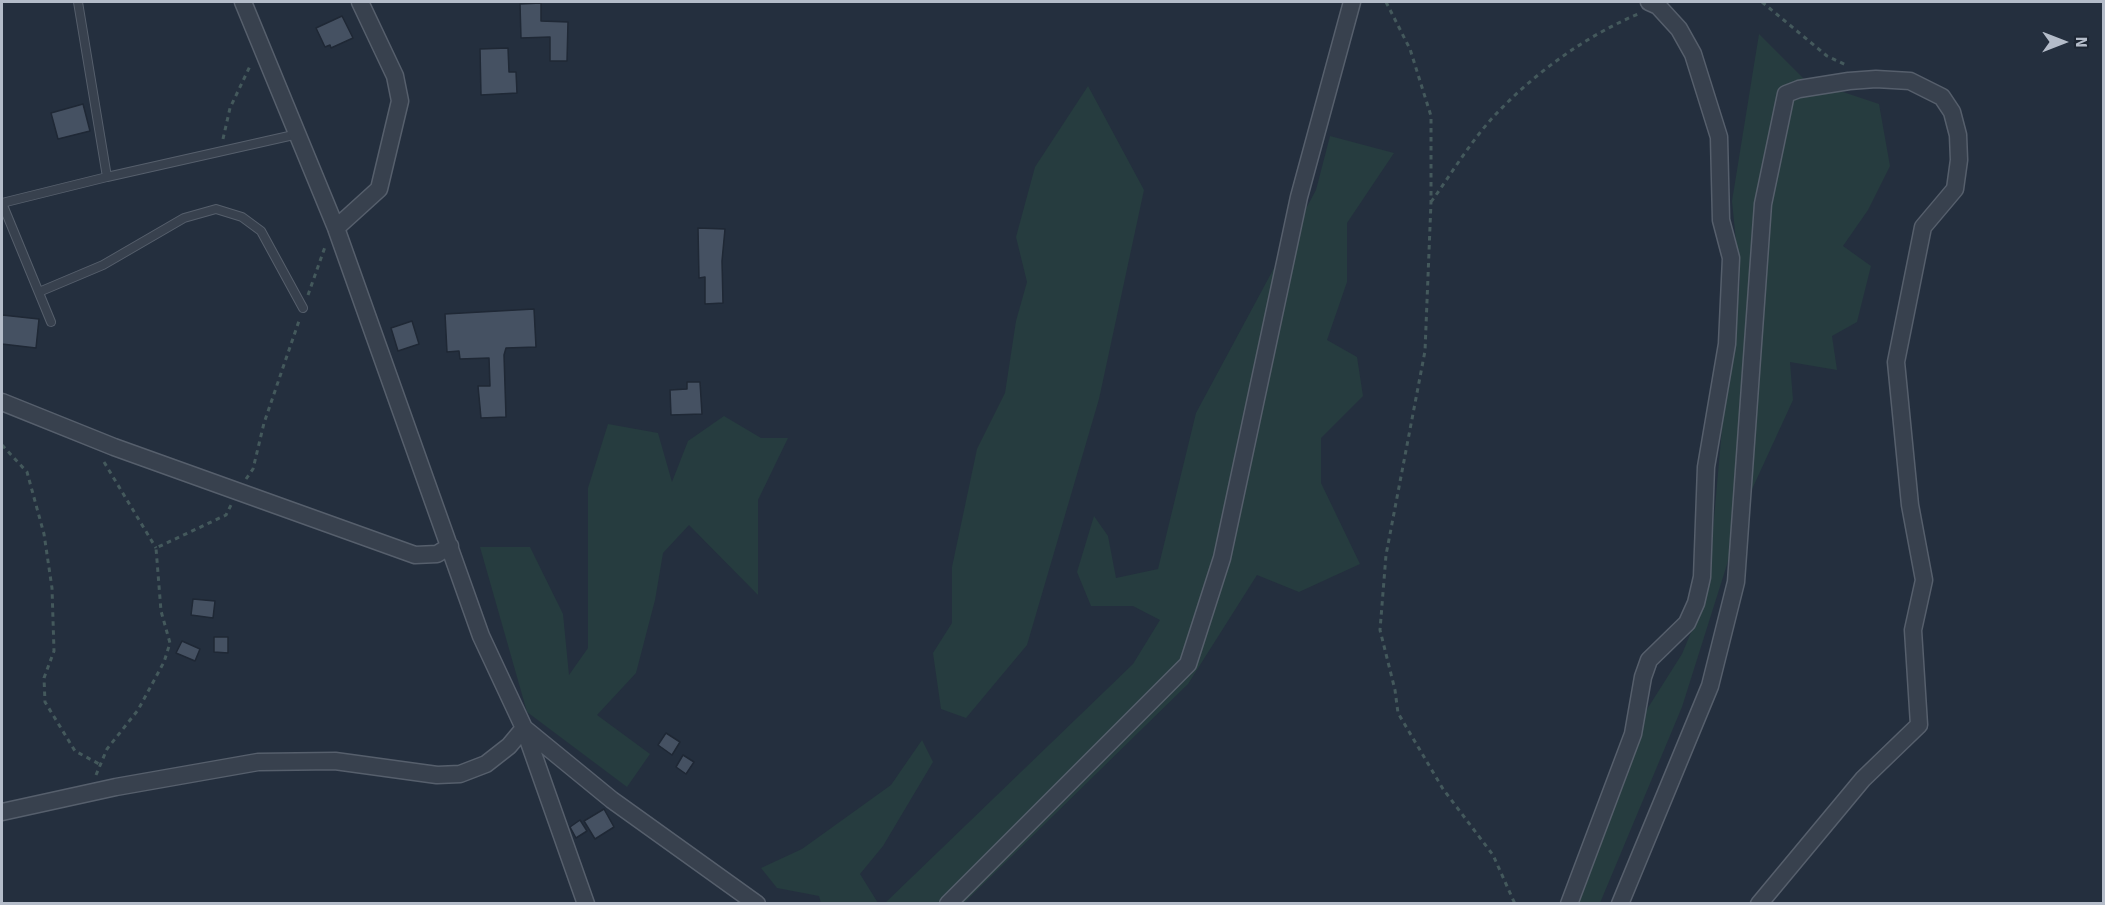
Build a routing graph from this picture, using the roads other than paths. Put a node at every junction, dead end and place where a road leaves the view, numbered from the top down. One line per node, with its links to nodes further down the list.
1 (78, 2): 7 (lane)
2 (243, 2): 6 (street)
3 (360, 2): 9 (street)
4 (1352, 2): 19 (street)
5 (1654, 4): 20 (street)
6 (298, 134): 7 (lane); 9 (street)
7 (107, 177): 8 (lane)
8 (2, 203): 10 (lane)
9 (336, 228): 14 (street)
10 (39, 292): 11 (lane); 12 (lane)
11 (303, 308)
12 (51, 322)
13 (2, 402): 14 (street)
14 (450, 546): 15 (street)
15 (524, 728): 16 (street); 17 (street); 18 (street)
16 (2, 812)
17 (586, 903)
18 (757, 903)
19 (948, 903)
20 (1569, 903)
21 (1620, 903): 22 (street)
22 (1759, 903)

